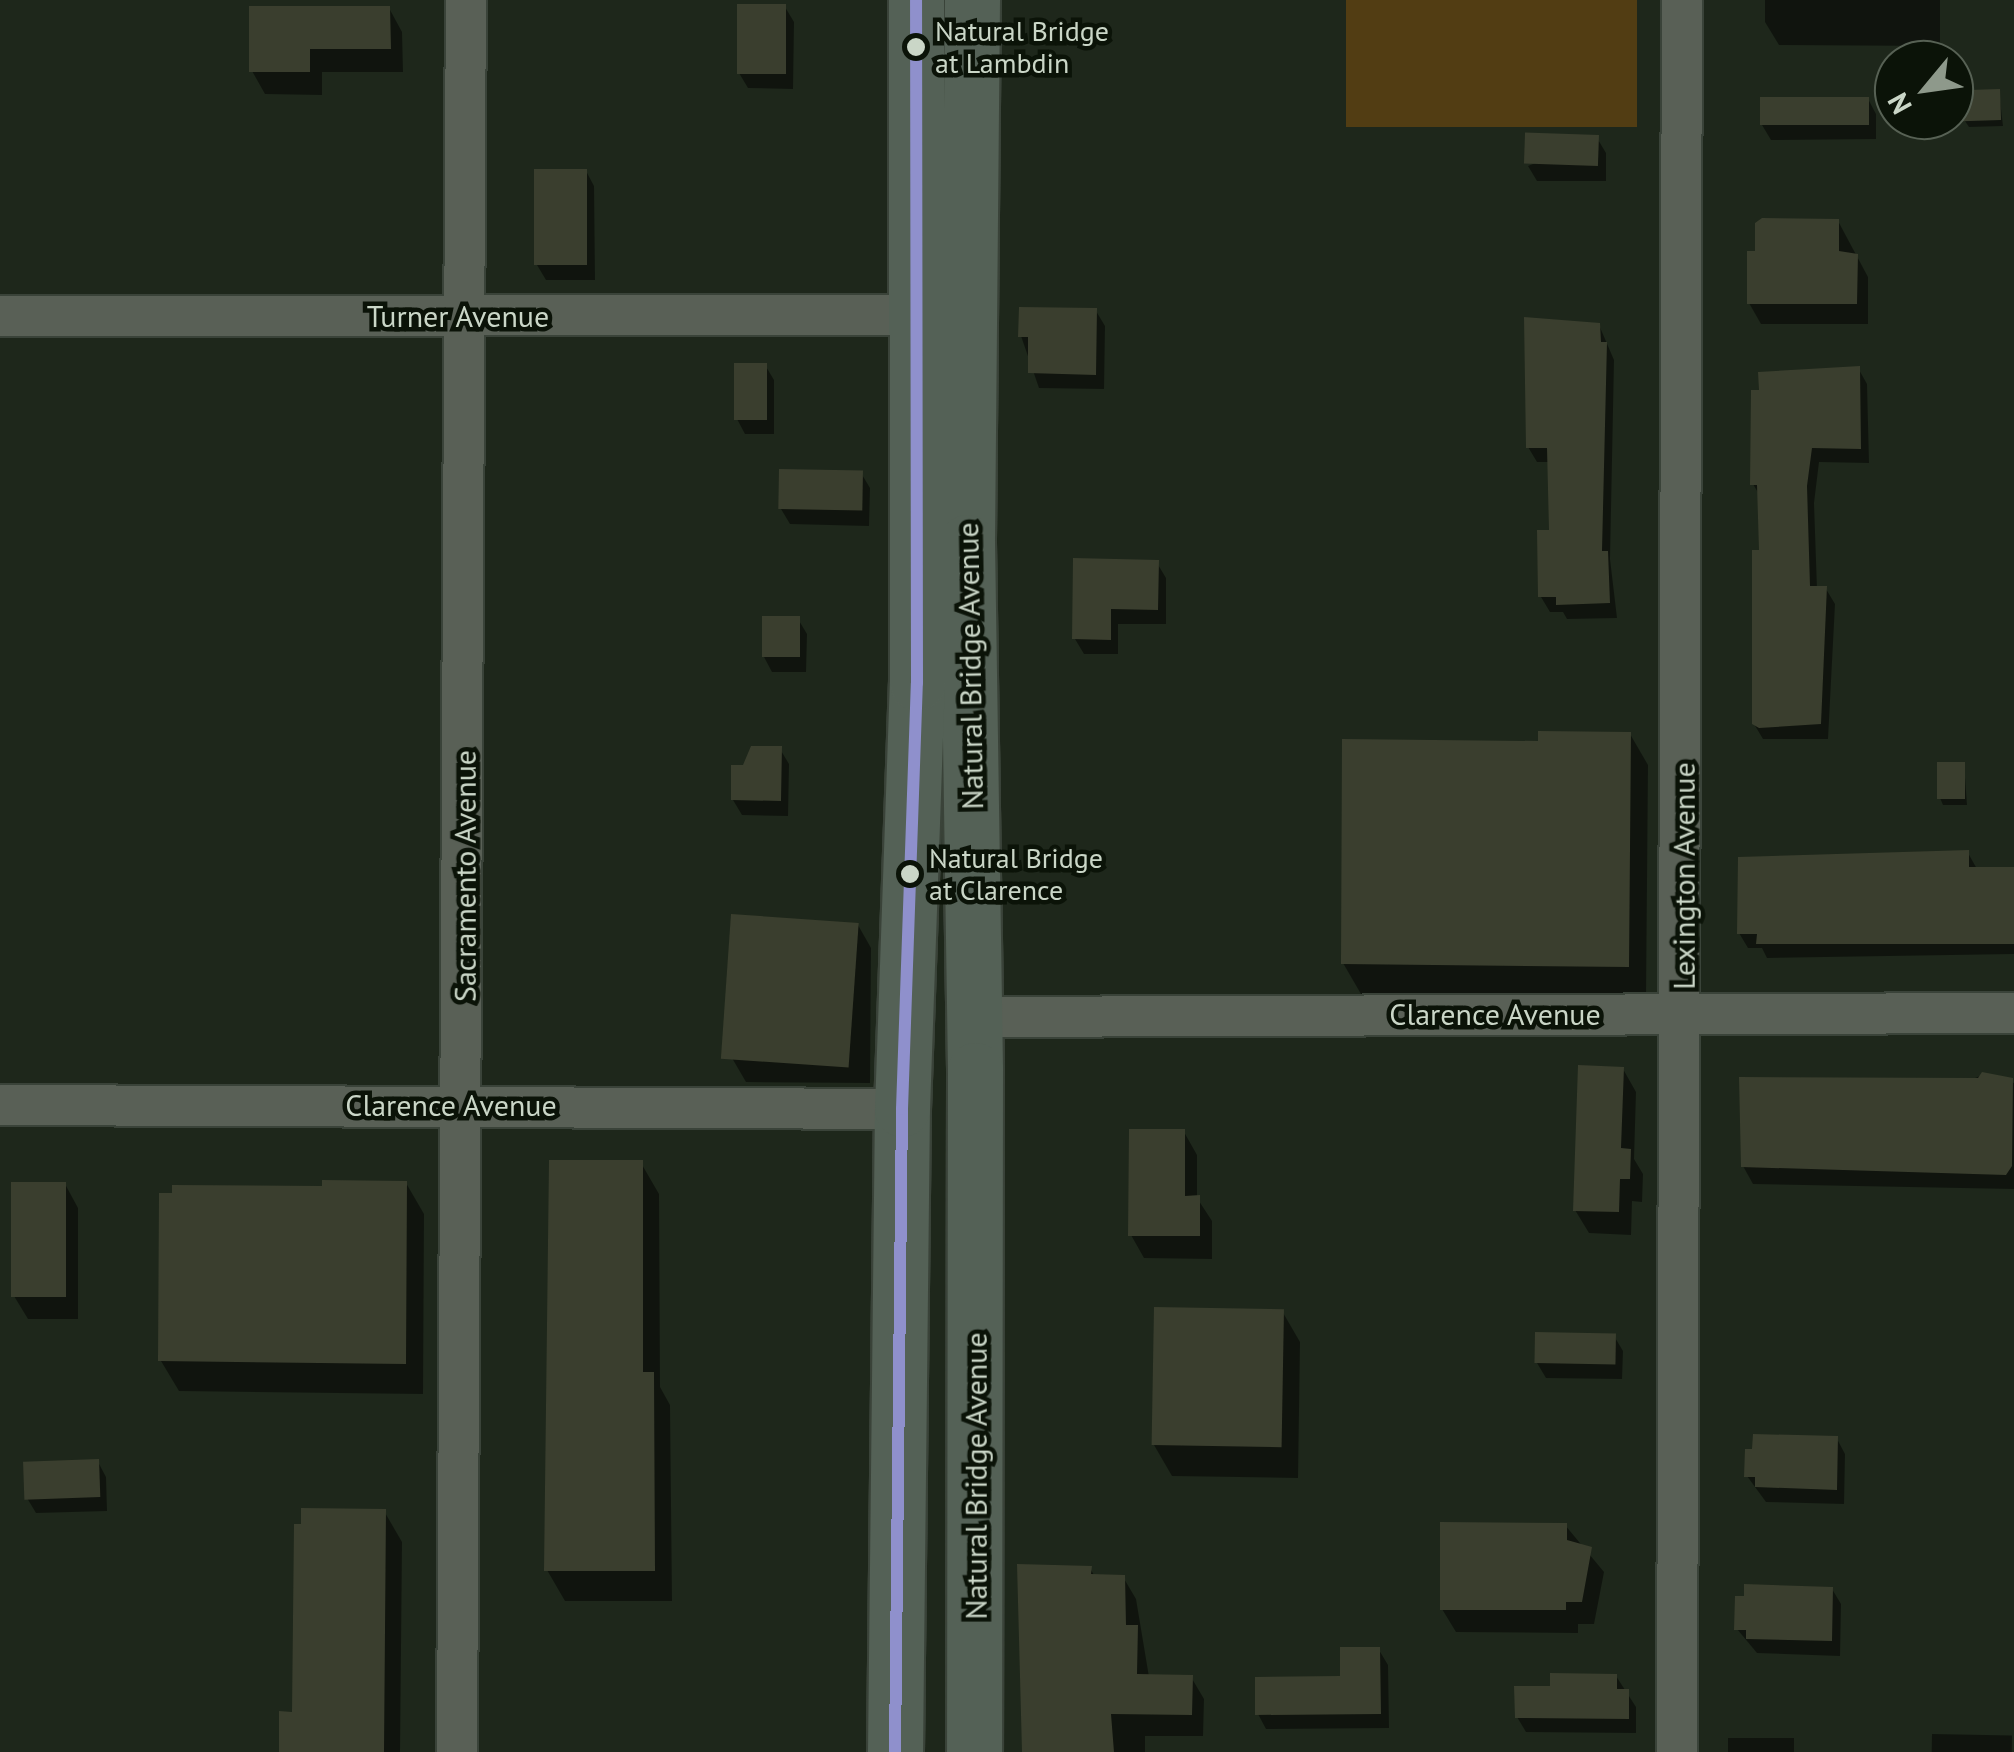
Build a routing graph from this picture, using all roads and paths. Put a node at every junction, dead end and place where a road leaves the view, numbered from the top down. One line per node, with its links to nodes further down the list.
1 (466, 0): 7 (street, Sacramento Avenue)
2 (916, 0): 5 (main road, Natural Bridge Avenue)
3 (972, 0): 10 (main road, Natural Bridge Avenue)
4 (1682, 0): 9 (street, Lexington Avenue)
5 (916, 315): 7 (street, Turner Avenue); 13 (main road, Natural Bridge Avenue)
6 (0, 316): 7 (street, Turner Avenue)
7 (466, 316): 12 (street, Sacramento Avenue)
8 (2014, 1013): 9 (street, Clarence Avenue)
9 (1684, 1014): 10 (street, Clarence Avenue); 19 (street, Lexington Avenue)
10 (975, 1017): 18 (main road, Natural Bridge Avenue)
11 (0, 1105): 12 (street, Clarence Avenue)
12 (464, 1106): 13 (street, Clarence Avenue); 15 (street, Sacramento Avenue)
13 (902, 1108): 14 (main road, Natural Bridge Avenue)
14 (898, 1476): 16 (main road, Natural Bridge Avenue); 17 (main road)
15 (456, 1752)
16 (896, 1752)
17 (934, 1752)
18 (974, 1752)
19 (1677, 1752)

